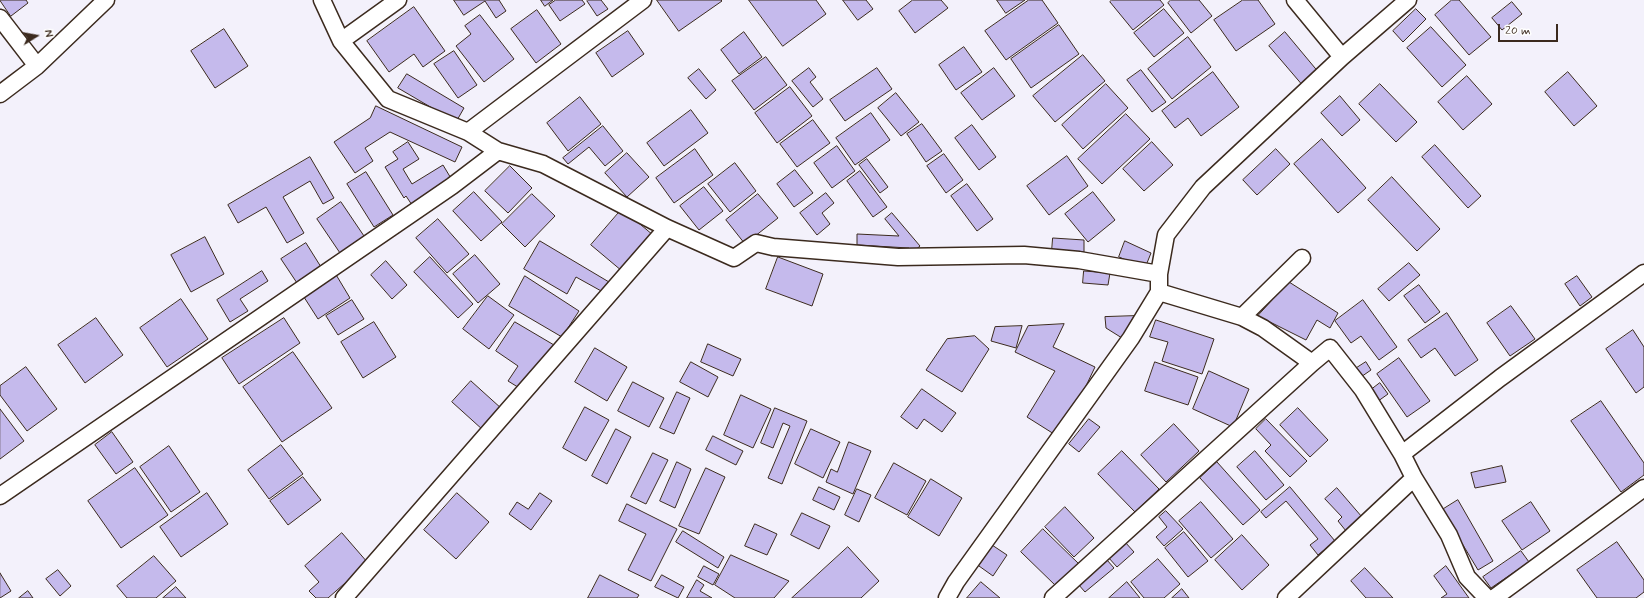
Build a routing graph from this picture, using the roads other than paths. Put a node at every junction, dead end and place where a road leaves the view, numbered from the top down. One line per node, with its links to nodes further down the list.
1 (106, 0): 10 (street)
2 (322, 0): 8 (street)
3 (398, 0): 8 (street)
4 (643, 0): 12 (street)
5 (1295, 0): 9 (street)
6 (1408, 0): 9 (street)
7 (0, 18): 10 (street)
8 (341, 40): 12 (street)
9 (1342, 57): 17 (street)
10 (37, 66): 11 (street)
11 (0, 94)
12 (468, 132): 13 (street)
13 (498, 151): 14 (street); 24 (street)
14 (666, 228): 17 (street); 25 (street)
15 (1302, 258): 19 (street)
16 (1644, 273): 21 (street)
17 (1159, 274): 18 (street)
18 (1159, 292): 19 (street); 26 (street)
19 (1242, 317): 20 (street)
20 (1312, 363): 21 (street); 27 (street)
21 (1402, 454): 22 (street)
22 (1414, 478): 28 (street); 29 (street)
23 (1644, 488): 30 (street)
24 (0, 496)
25 (344, 598)
26 (947, 598)
27 (1053, 598)
28 (1286, 598)
29 (1487, 598)
30 (1494, 598)

